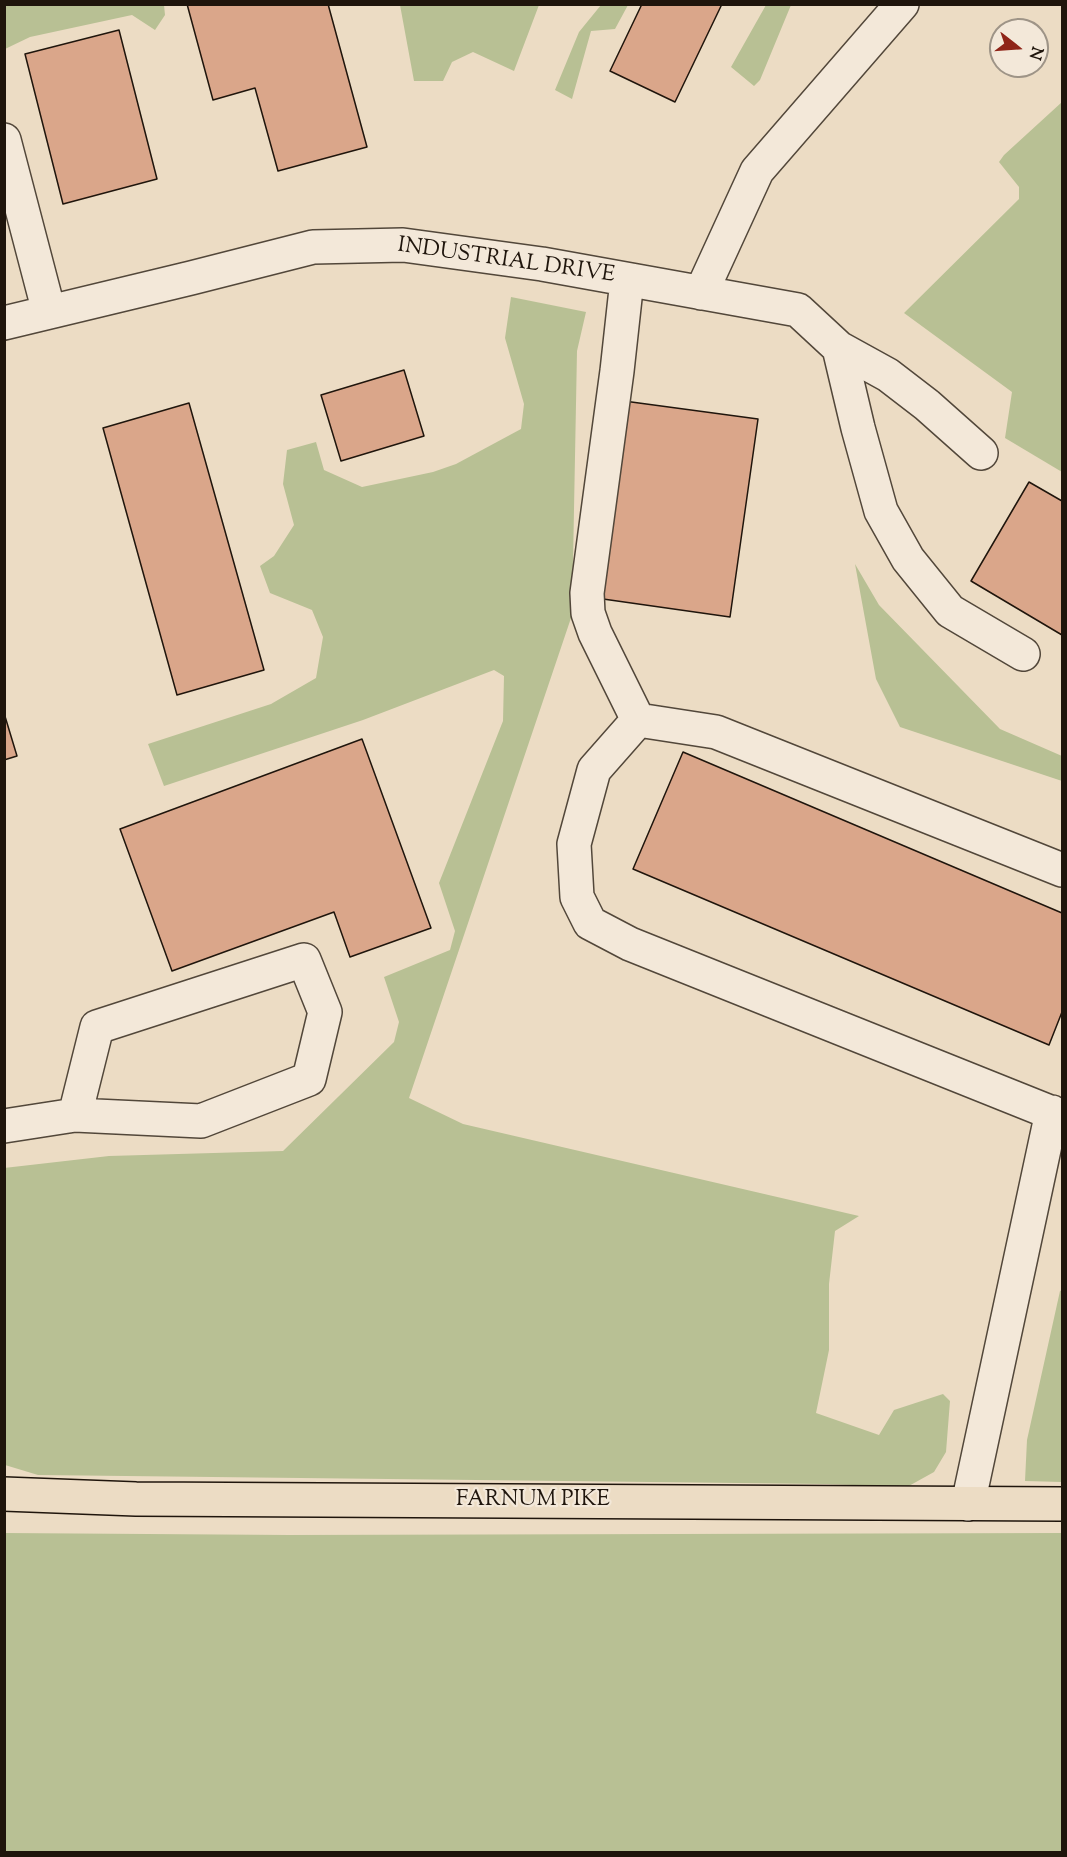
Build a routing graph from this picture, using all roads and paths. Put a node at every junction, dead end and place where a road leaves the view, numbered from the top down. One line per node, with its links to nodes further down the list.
1 (902, 4): 4 (street)
2 (4, 140): 5 (street)
3 (627, 280): 4 (street, INDUSTRIAL DRIVE); 5 (street, INDUSTRIAL DRIVE); 10 (street)
4 (701, 293): 7 (street, INDUSTRIAL DRIVE)
5 (49, 312): 6 (street, INDUSTRIAL DRIVE)
6 (4, 323)
7 (839, 348): 8 (street); 9 (street)
8 (981, 453)
9 (1023, 654)
10 (638, 720): 11 (street); 12 (street)
11 (1062, 870)
12 (1057, 1114): 16 (street)
13 (75, 1115): 13 (street); 14 (street)
14 (4, 1126)
15 (4, 1494): 16 (main road, FARNUM PIKE)
16 (968, 1504): 17 (main road, FARNUM PIKE)
17 (1062, 1504)

